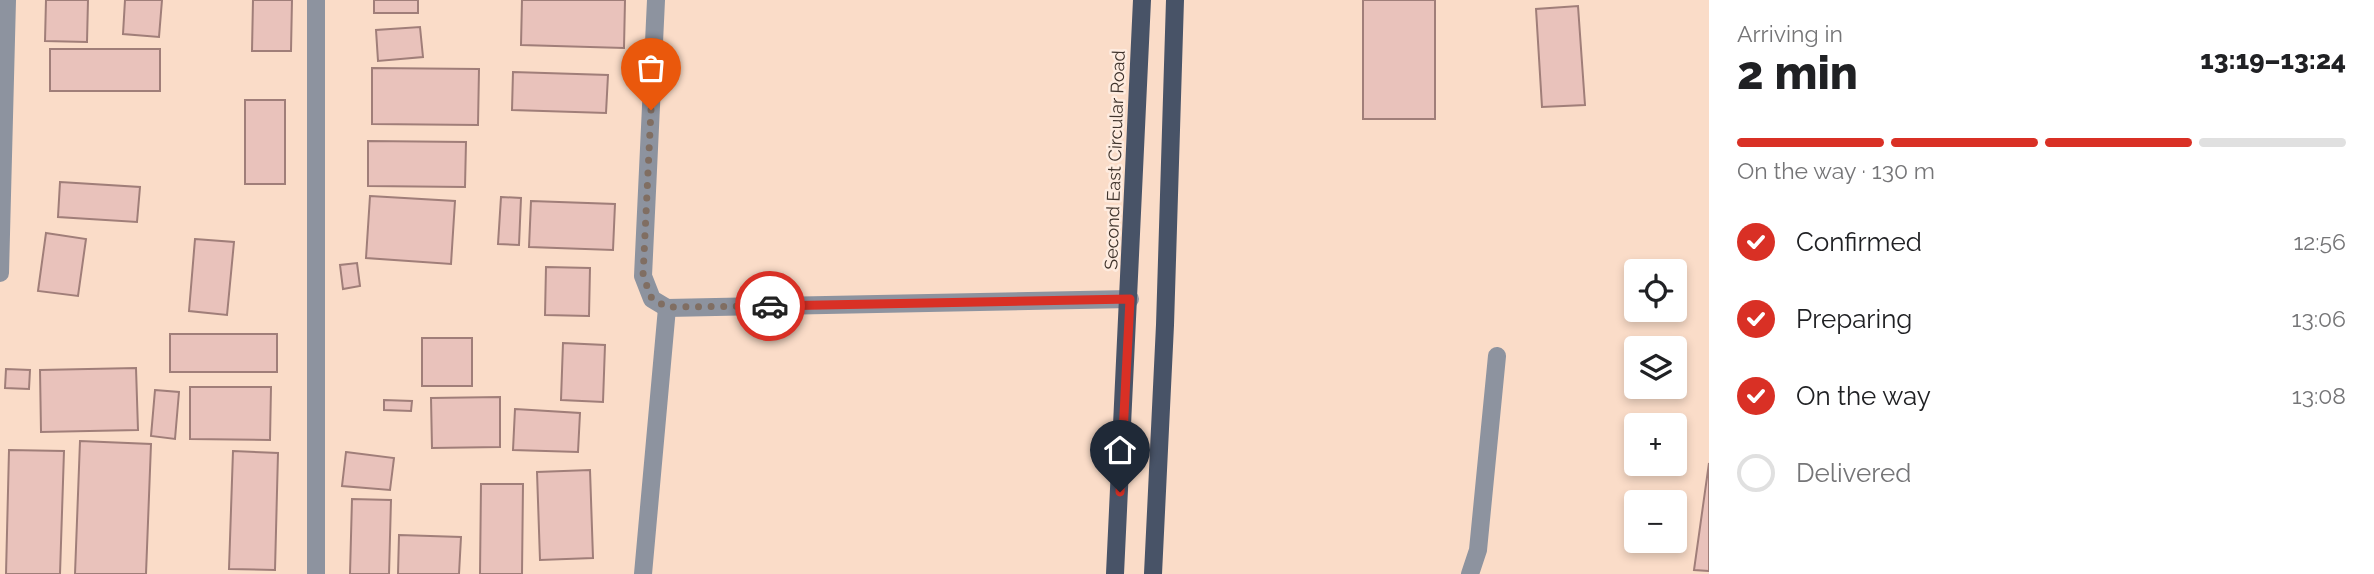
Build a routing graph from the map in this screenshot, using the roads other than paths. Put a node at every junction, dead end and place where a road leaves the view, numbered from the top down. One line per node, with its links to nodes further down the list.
1 (8, 0): 6 (street)
2 (316, 0): 10 (street)
3 (656, 0): 8 (street)
4 (1142, 0): 7 (main road, Second East Circular Road)
5 (1175, 0): 13 (main road)
6 (0, 273)
7 (1130, 299): 8 (street); 12 (main road, Second East Circular Road)
8 (667, 307): 11 (street)
9 (1497, 356): 14 (street)
10 (316, 574)
11 (643, 574)
12 (1115, 574)
13 (1153, 574)
14 (1470, 574)

